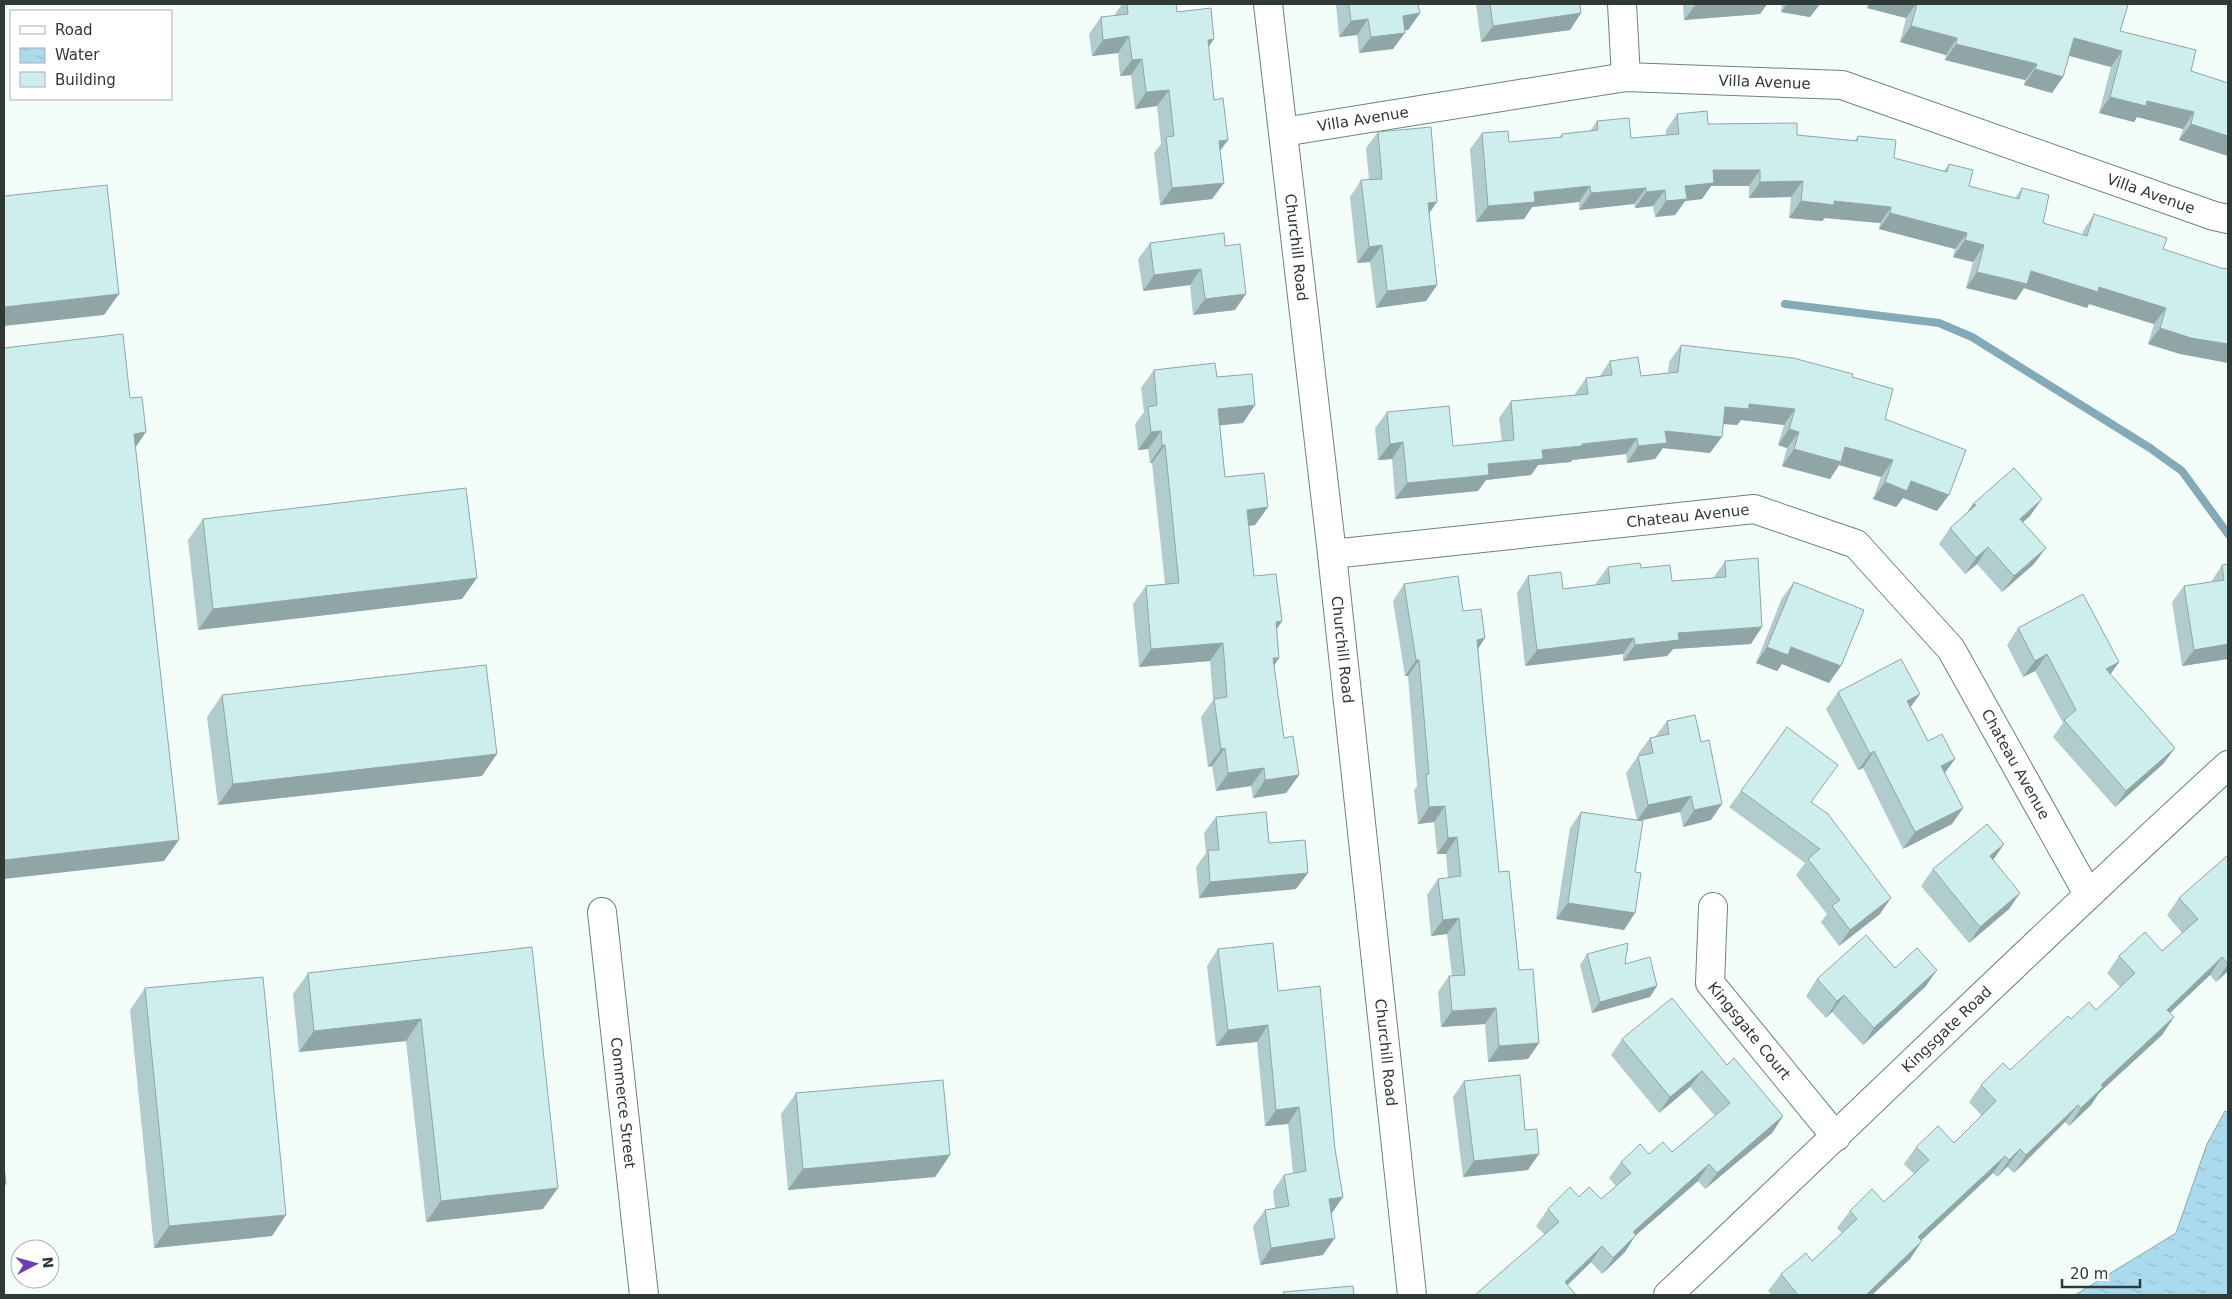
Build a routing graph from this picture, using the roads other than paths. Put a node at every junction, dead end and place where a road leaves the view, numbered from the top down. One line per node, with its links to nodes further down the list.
1 (1268, 4): 4 (street, Churchill Road)
2 (1622, 4): 3 (street)
3 (1626, 77): 4 (street, Villa Avenue); 5 (street, Villa Avenue)
4 (1283, 132): 6 (street, Churchill Road)
5 (2228, 219)
6 (1332, 554): 8 (street, Chateau Avenue); 13 (street, Churchill Road)
7 (2228, 765): 8 (street, Kingsgate Road)
8 (2088, 894): 11 (street, Kingsgate Road)
9 (1713, 907): 11 (street, Kingsgate Court)
10 (602, 912): 12 (street, Commerce Street)
11 (1836, 1137): 14 (street, Kingsgate Road)
12 (644, 1295)
13 (1412, 1295)
14 (1668, 1295)

